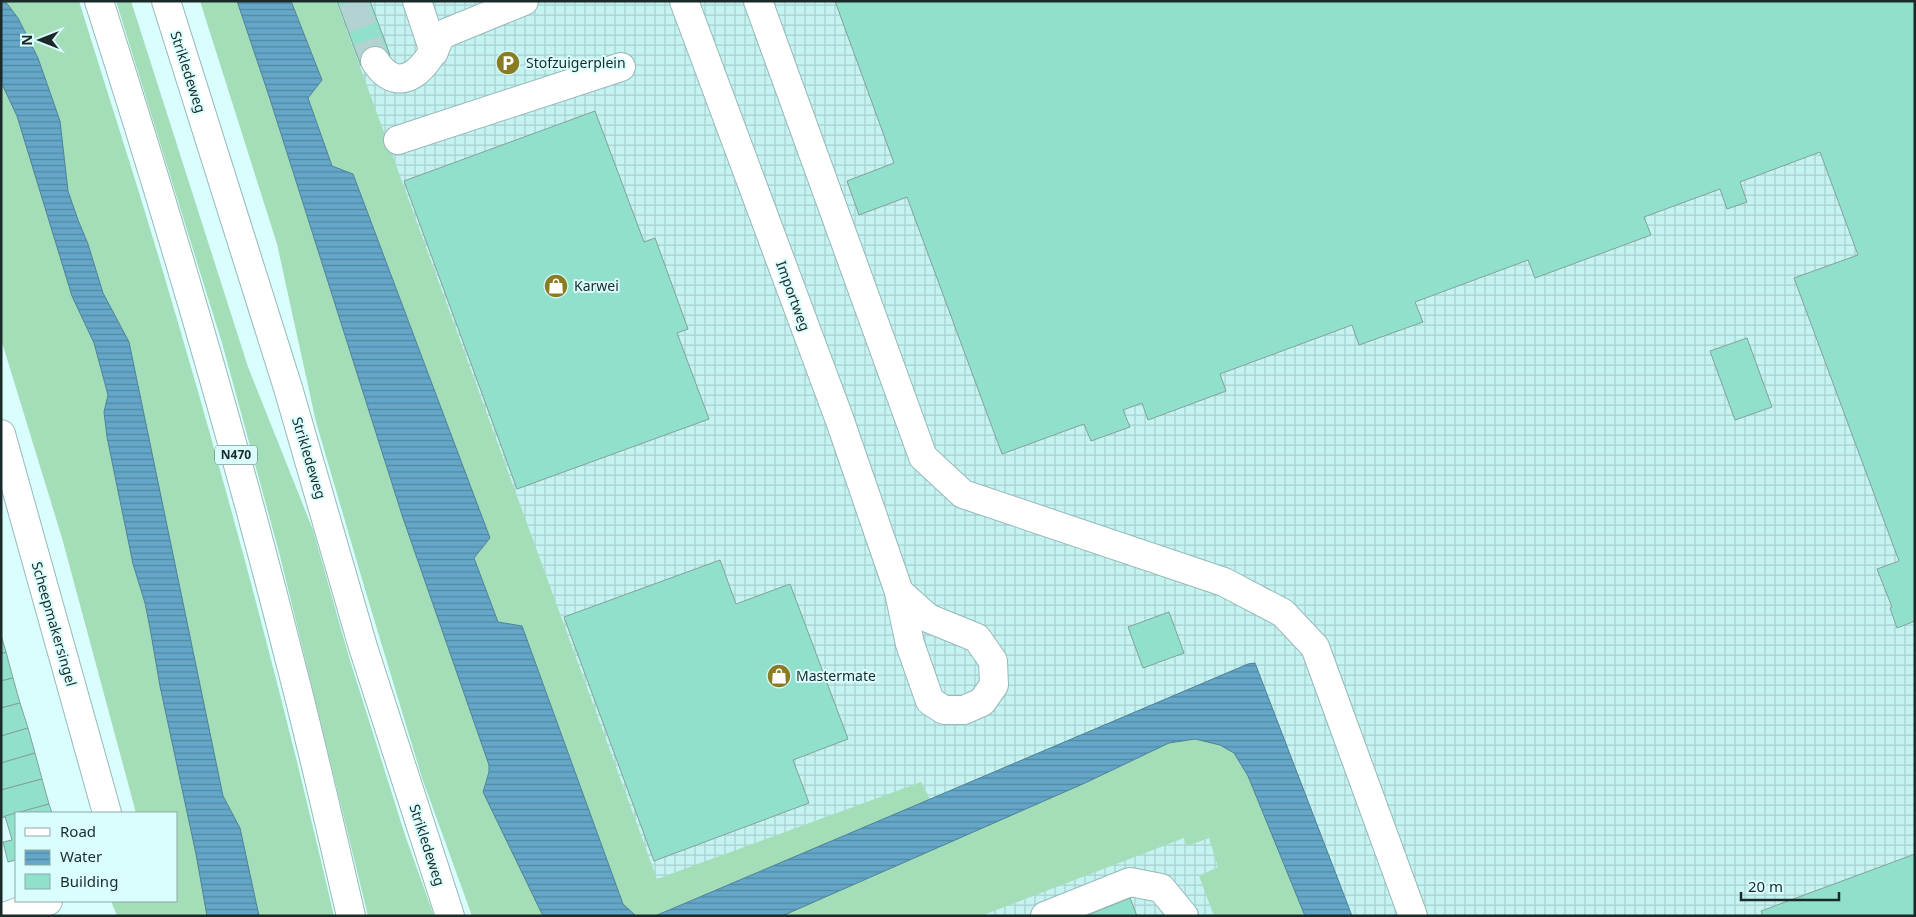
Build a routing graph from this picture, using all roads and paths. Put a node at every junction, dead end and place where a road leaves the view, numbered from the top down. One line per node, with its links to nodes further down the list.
1 (99, 1): 16 (main road, N470)
2 (166, 1): 17 (main road, Strikledeweg)
3 (417, 1): 7 (main road)
4 (524, 1): 7 (main road)
5 (684, 1): 12 (main road, Importweg)
6 (758, 1): 20 (main road)
7 (434, 52): 8 (main road)
8 (375, 61)
9 (621, 67): 10 (main road)
10 (398, 140)
11 (1, 434): 13 (main road, Scheepmakersingel)
12 (899, 592)
13 (107, 812)
14 (45, 902): 15 (main road)
15 (7, 916)
16 (351, 916)
17 (450, 916)
18 (1045, 916): 19 (main road)
19 (1184, 916)
20 (1413, 916)

